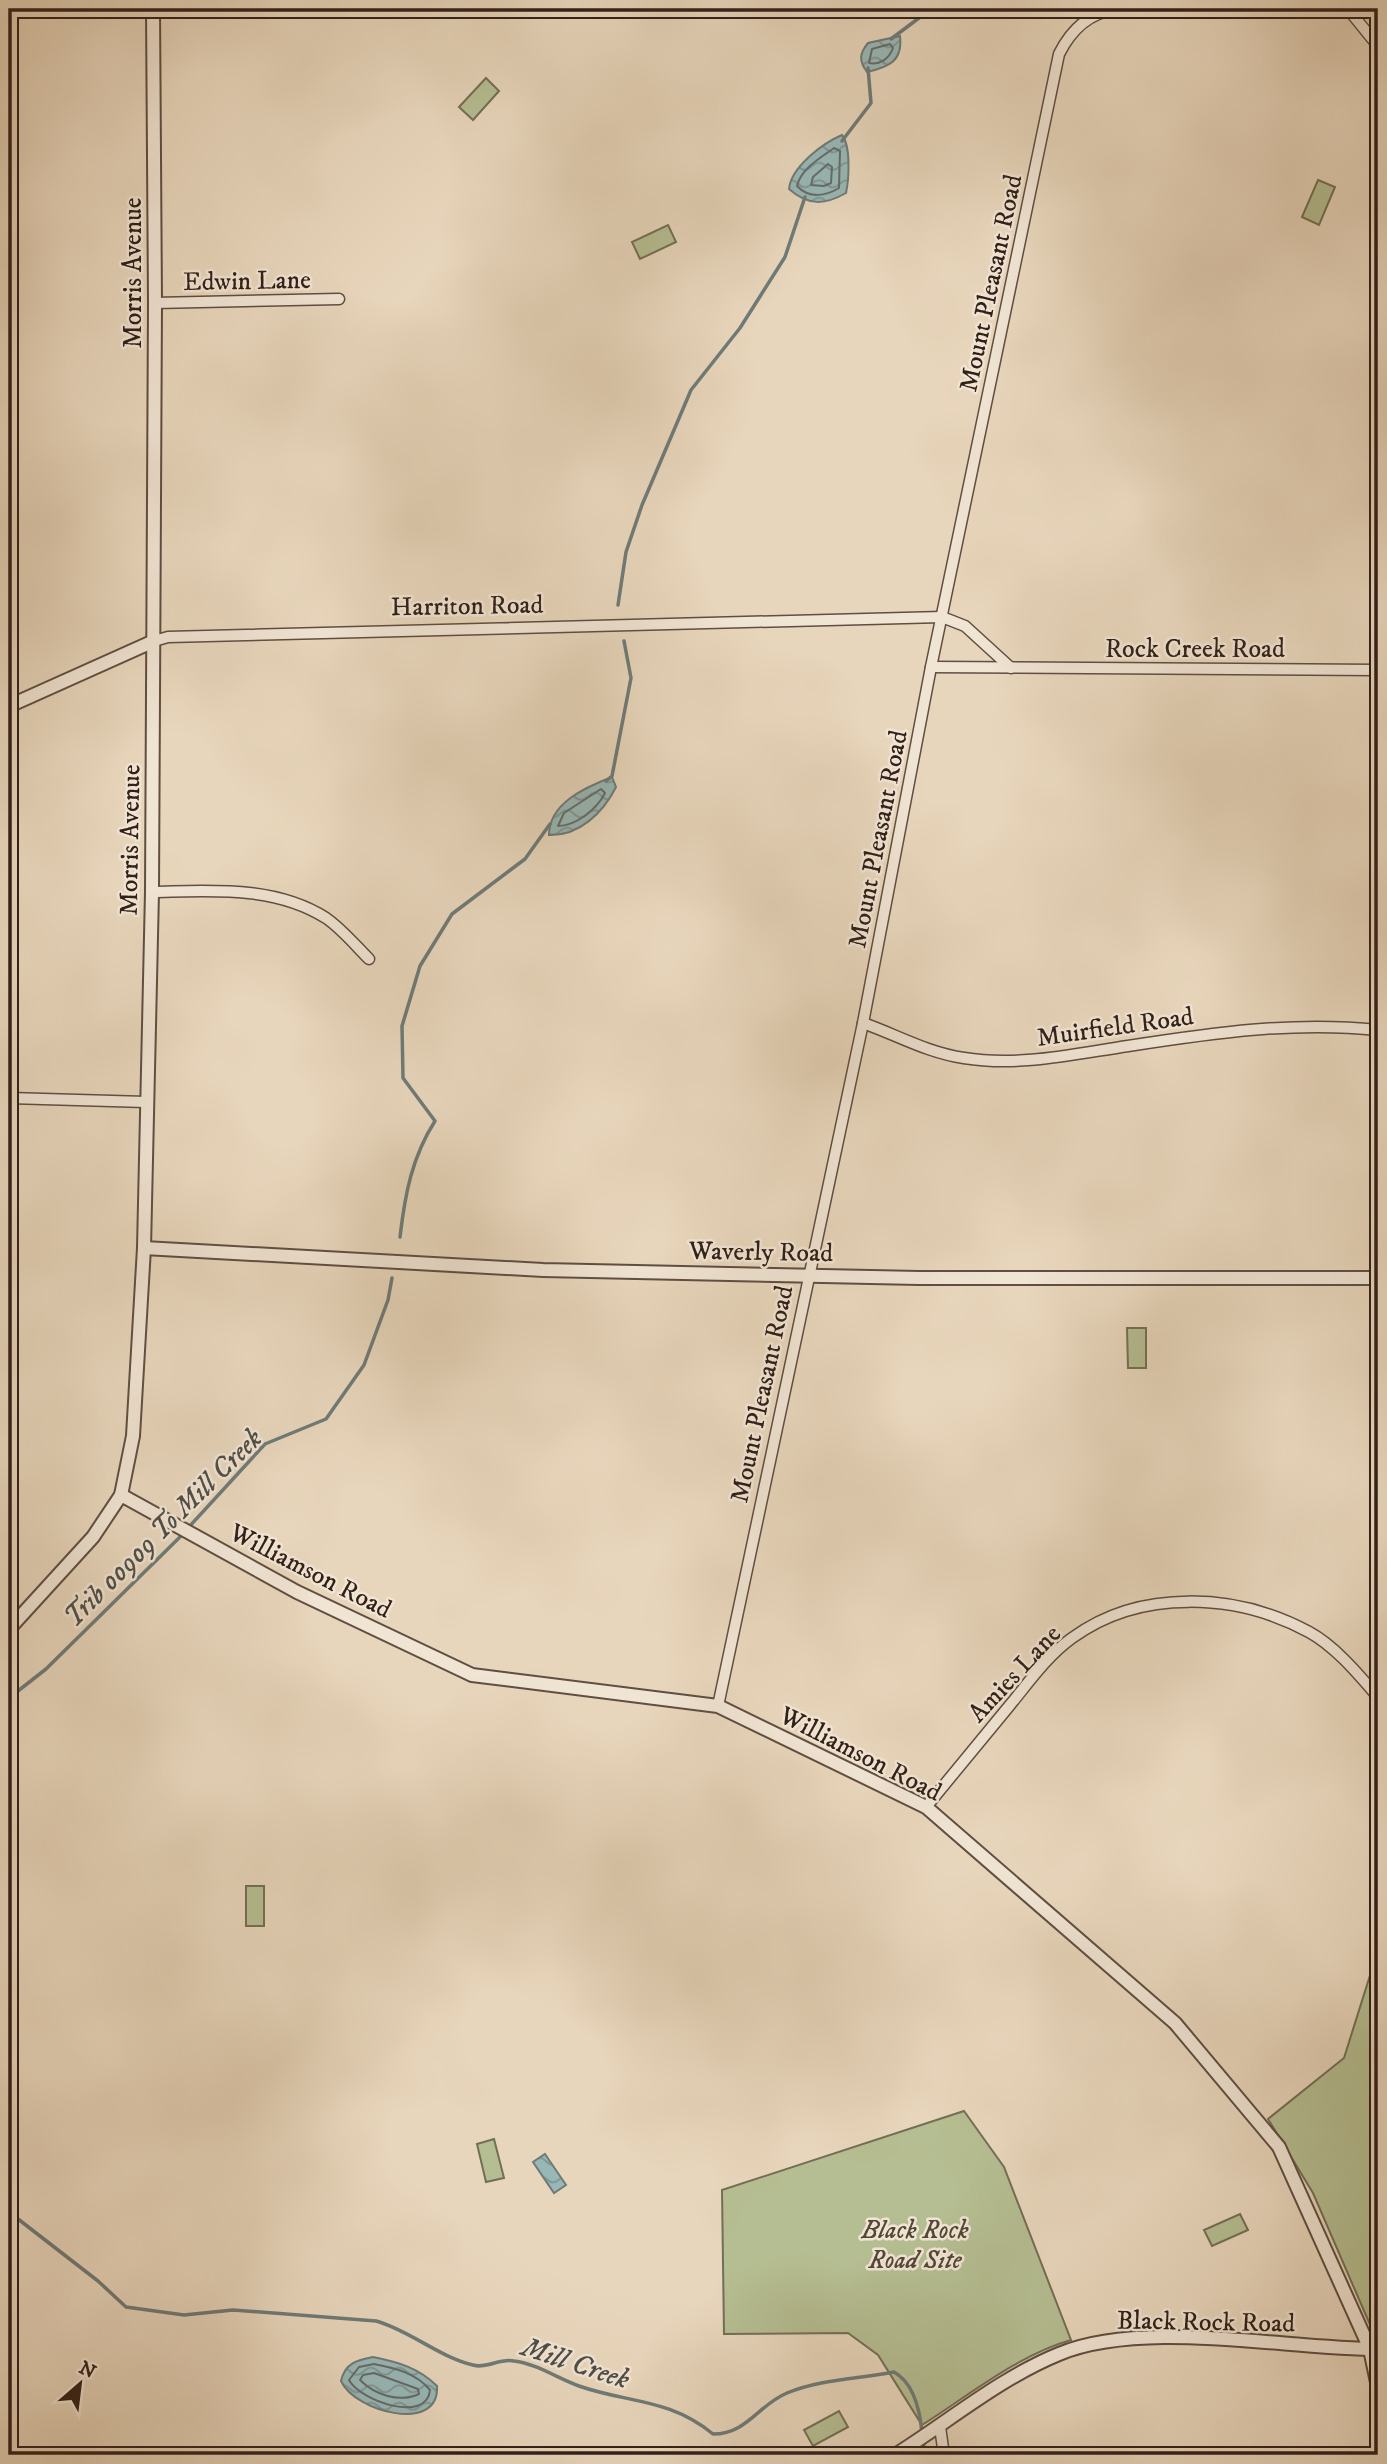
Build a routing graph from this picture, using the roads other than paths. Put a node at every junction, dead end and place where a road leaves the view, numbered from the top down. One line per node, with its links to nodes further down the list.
1 (153, 9): 6 (street, Morris Avenue)
2 (1116, 9): 7 (street, Mount Pleasant Road)
3 (1348, 9): 4 (street)
4 (1378, 46)
5 (339, 299): 6 (street, Edwin Lane)
6 (155, 303): 8 (street, Morris Avenue)
7 (942, 617): 8 (street, Harriton Road); 9 (street, Mount Pleasant Road); 10 (street)
8 (154, 641): 12 (street, Harriton Road); 13 (street, Morris Avenue)
9 (931, 667): 10 (street, Rock Creek Road); 15 (street, Mount Pleasant Road)
10 (1011, 668): 11 (street, Rock Creek Road)
11 (1378, 670)
12 (9, 706)
13 (152, 891): 14 (street); 18 (street, Morris Avenue)
14 (369, 959)
15 (863, 1023): 16 (street, Muirfield Road); 20 (street, Mount Pleasant Road)
16 (1378, 1030)
17 (9, 1098): 18 (street)
18 (146, 1102): 19 (street, Morris Avenue)
19 (144, 1248): 20 (street, Waverly Road); 22 (street, Morris Avenue)
20 (808, 1274): 21 (street, Waverly Road); 25 (street, Mount Pleasant Road)
21 (1378, 1278)
22 (121, 1495): 23 (street, Morris Avenue); 25 (street, Williamson Road)
23 (9, 1629)
24 (1378, 1696): 26 (street, Amies Lane)
25 (718, 1706): 26 (street, Williamson Road)
26 (926, 1807): 27 (street, Williamson Road)
27 (1374, 2349): 28 (street, Williamson Road); 29 (street, Black Rock Road)
28 (1378, 2387)
29 (935, 2430): 30 (street, Black Rock Road); 31 (street)
30 (895, 2455)
31 (944, 2455)

